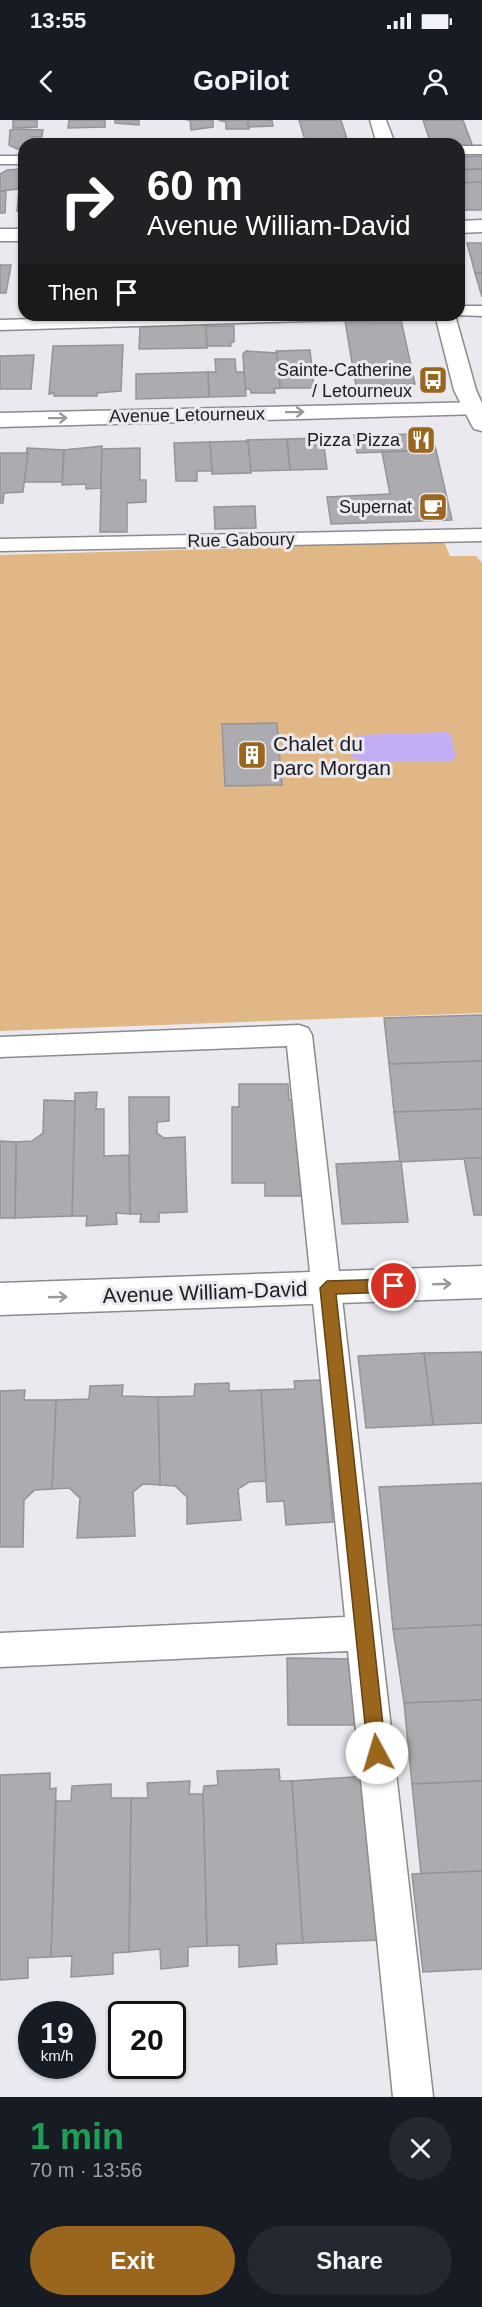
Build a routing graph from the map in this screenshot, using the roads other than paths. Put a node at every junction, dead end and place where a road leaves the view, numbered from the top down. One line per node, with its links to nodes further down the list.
1 (378, 120): 2 (street)
2 (384, 138)
3 (465, 150): 4 (lane)
4 (482, 150)
5 (0, 160): 6 (lane)
6 (18, 160)
7 (482, 226): 8 (street)
8 (465, 227)
9 (0, 235): 10 (street)
10 (18, 235)
11 (465, 311): 12 (lane)
12 (482, 311)
13 (137, 321): 15 (lane)
14 (447, 321): 16 (street)
15 (0, 325)
16 (479, 413): 17 (street, Avenue Letourneux, one-way to 16)
17 (0, 420)
18 (482, 535): 19 (lane, Rue Gaboury)
19 (0, 545)
20 (0, 1047): 22 (lane)
21 (482, 1282): 22 (street, Avenue William-David, one-way to 21)
22 (327, 1288): 23 (street, Avenue William-David, one-way to 22); 24 (lane)
23 (0, 1299)
24 (365, 1634): 25 (lane); 26 (lane)
25 (0, 1650)
26 (413, 2097)

